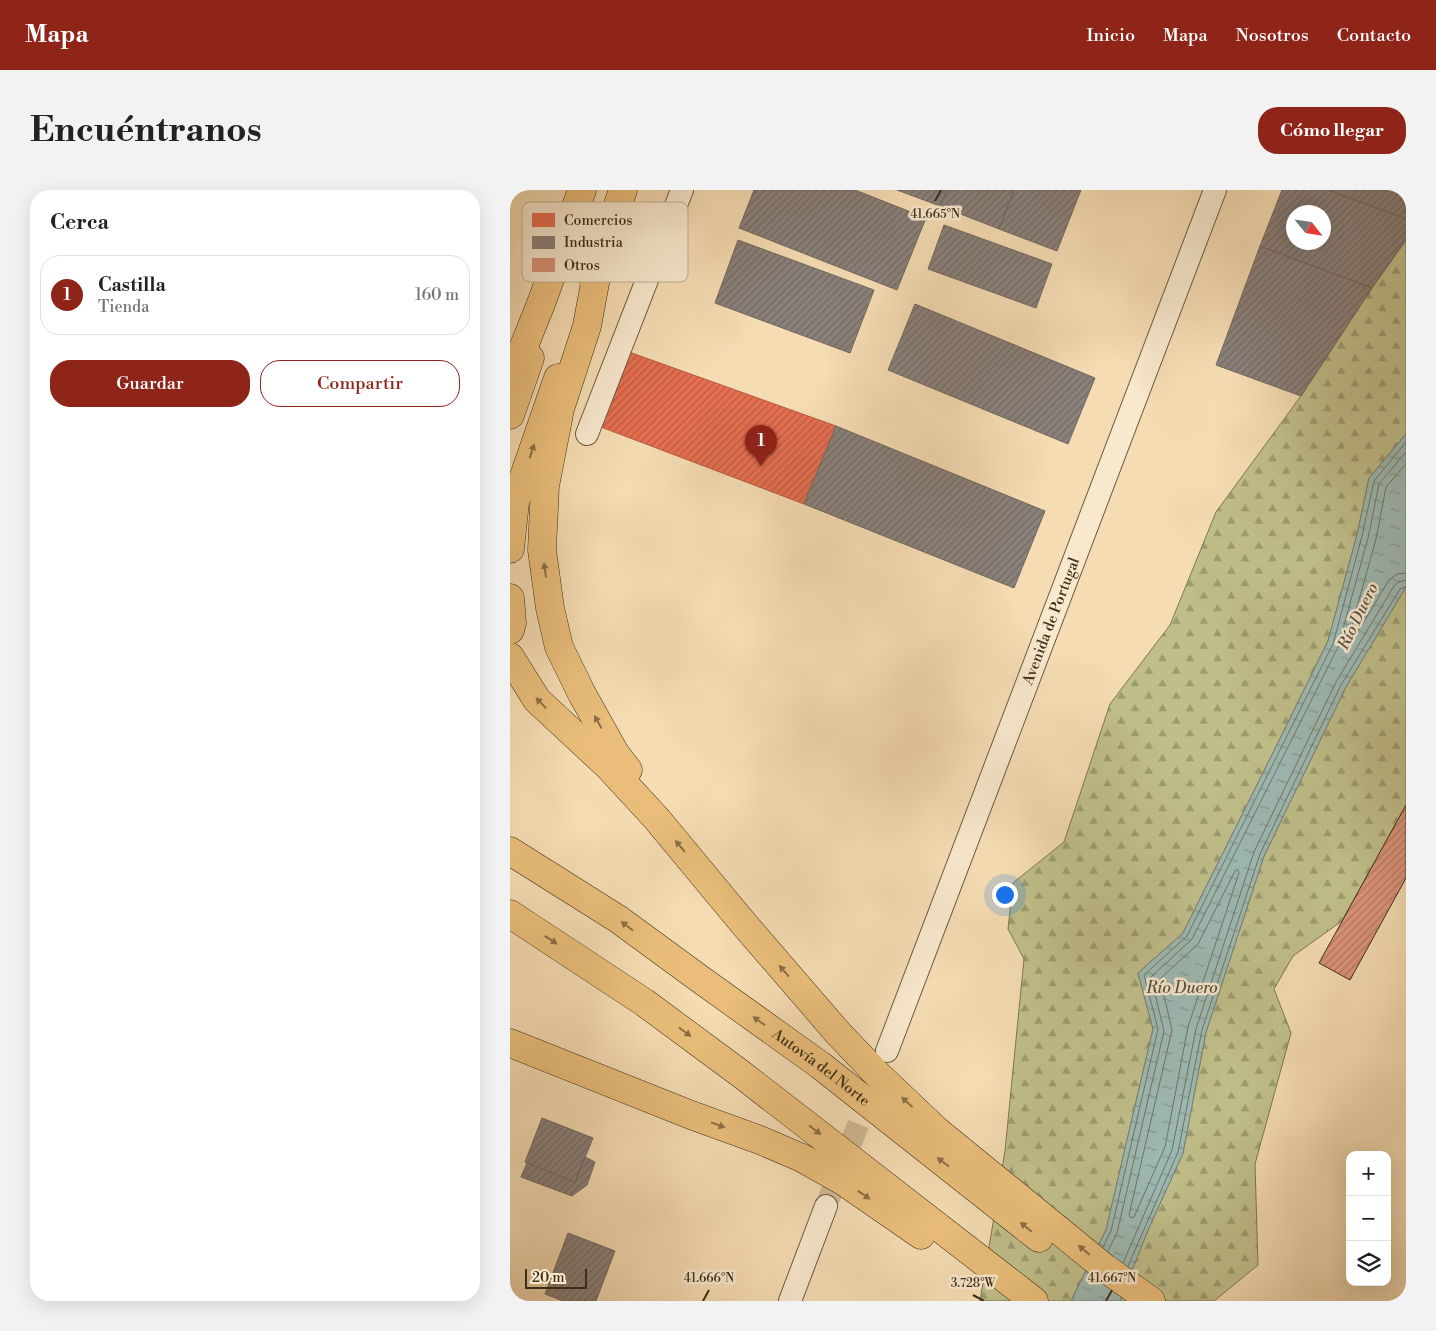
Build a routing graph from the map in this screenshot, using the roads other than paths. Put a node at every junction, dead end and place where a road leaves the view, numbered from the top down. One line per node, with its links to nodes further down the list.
1 (582, 190): 6 (highway)
2 (594, 190): 7 (highway)
3 (623, 190): 8 (highway)
4 (682, 190): 9 (street)
5 (1215, 190): 26 (street, Avenida de Portugal)
6 (578, 202)
7 (590, 202)
8 (619, 202)
9 (677, 202)
10 (549, 282): 15 (highway)
11 (560, 282): 16 (highway)
12 (591, 282): 18 (highway, one-way to 12)
13 (595, 282): 22 (highway, one-way to 13)
14 (646, 282): 17 (street)
15 (510, 381)
16 (510, 415)
17 (587, 434)
18 (510, 549)
19 (510, 598): 20 (highway)
20 (510, 630)
21 (510, 657): 22 (highway, one-way to 21)
22 (656, 818): 29 (highway, one-way to 22)
23 (510, 851): 29 (highway, Autovía del Norte, one-way to 23)
24 (510, 914): 31 (highway, one-way to 31)
25 (510, 1043): 28 (highway)
26 (887, 1051)
27 (510, 1063): 28 (highway)
28 (691, 1116): 31 (highway, one-way to 31)
29 (990, 1185): 35 (highway, Autovía del Norte, one-way to 29); 36 (highway, one-way to 29)
30 (826, 1206): 32 (street)
31 (944, 1241): 33 (highway); 34 (highway)
32 (790, 1301)
33 (1005, 1301)
34 (1034, 1301)
35 (1119, 1301)
36 (1150, 1301)

